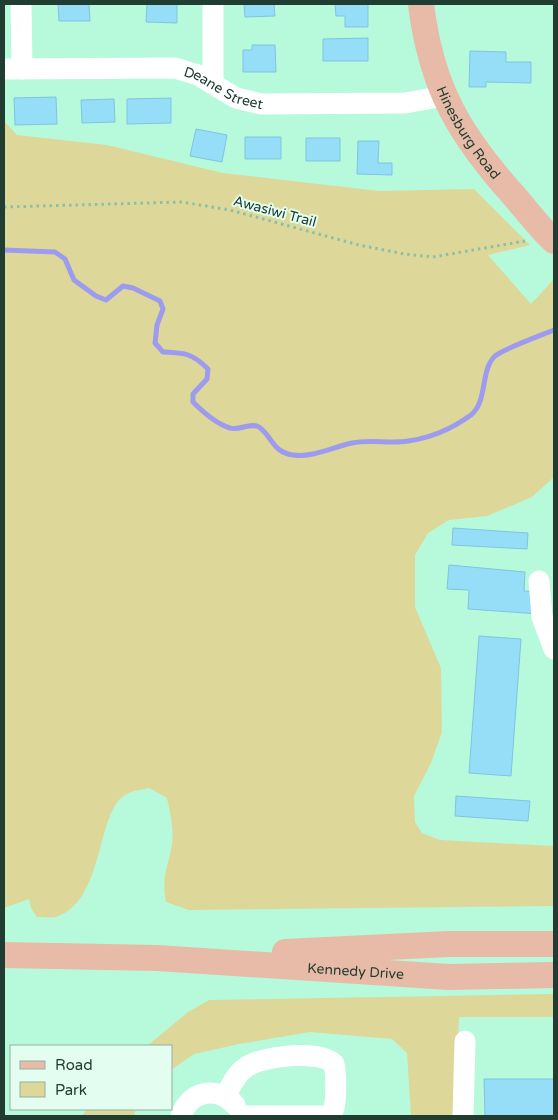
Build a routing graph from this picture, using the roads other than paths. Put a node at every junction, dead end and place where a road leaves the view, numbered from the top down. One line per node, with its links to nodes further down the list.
1 (21, 4): 4 (street)
2 (213, 4): 5 (street)
3 (421, 4): 6 (main road, Hinesburg Road)
4 (13, 69): 5 (street, Deane Street)
5 (213, 82): 6 (street, Deane Street)
6 (444, 96): 7 (main road, Hinesburg Road)
7 (554, 240)
8 (539, 581): 9 (street)
9 (554, 648)
10 (554, 944): 12 (main road, Kennedy Drive)
11 (4, 955): 12 (main road, Kennedy Drive)
12 (157, 958): 13 (main road, Kennedy Drive)
13 (554, 975)
14 (466, 1041): 20 (street)
15 (225, 1096): 16 (street); 17 (street); 19 (street)
16 (181, 1116)
17 (240, 1116): 18 (street)
18 (324, 1116)
19 (330, 1116)
20 (463, 1116)

